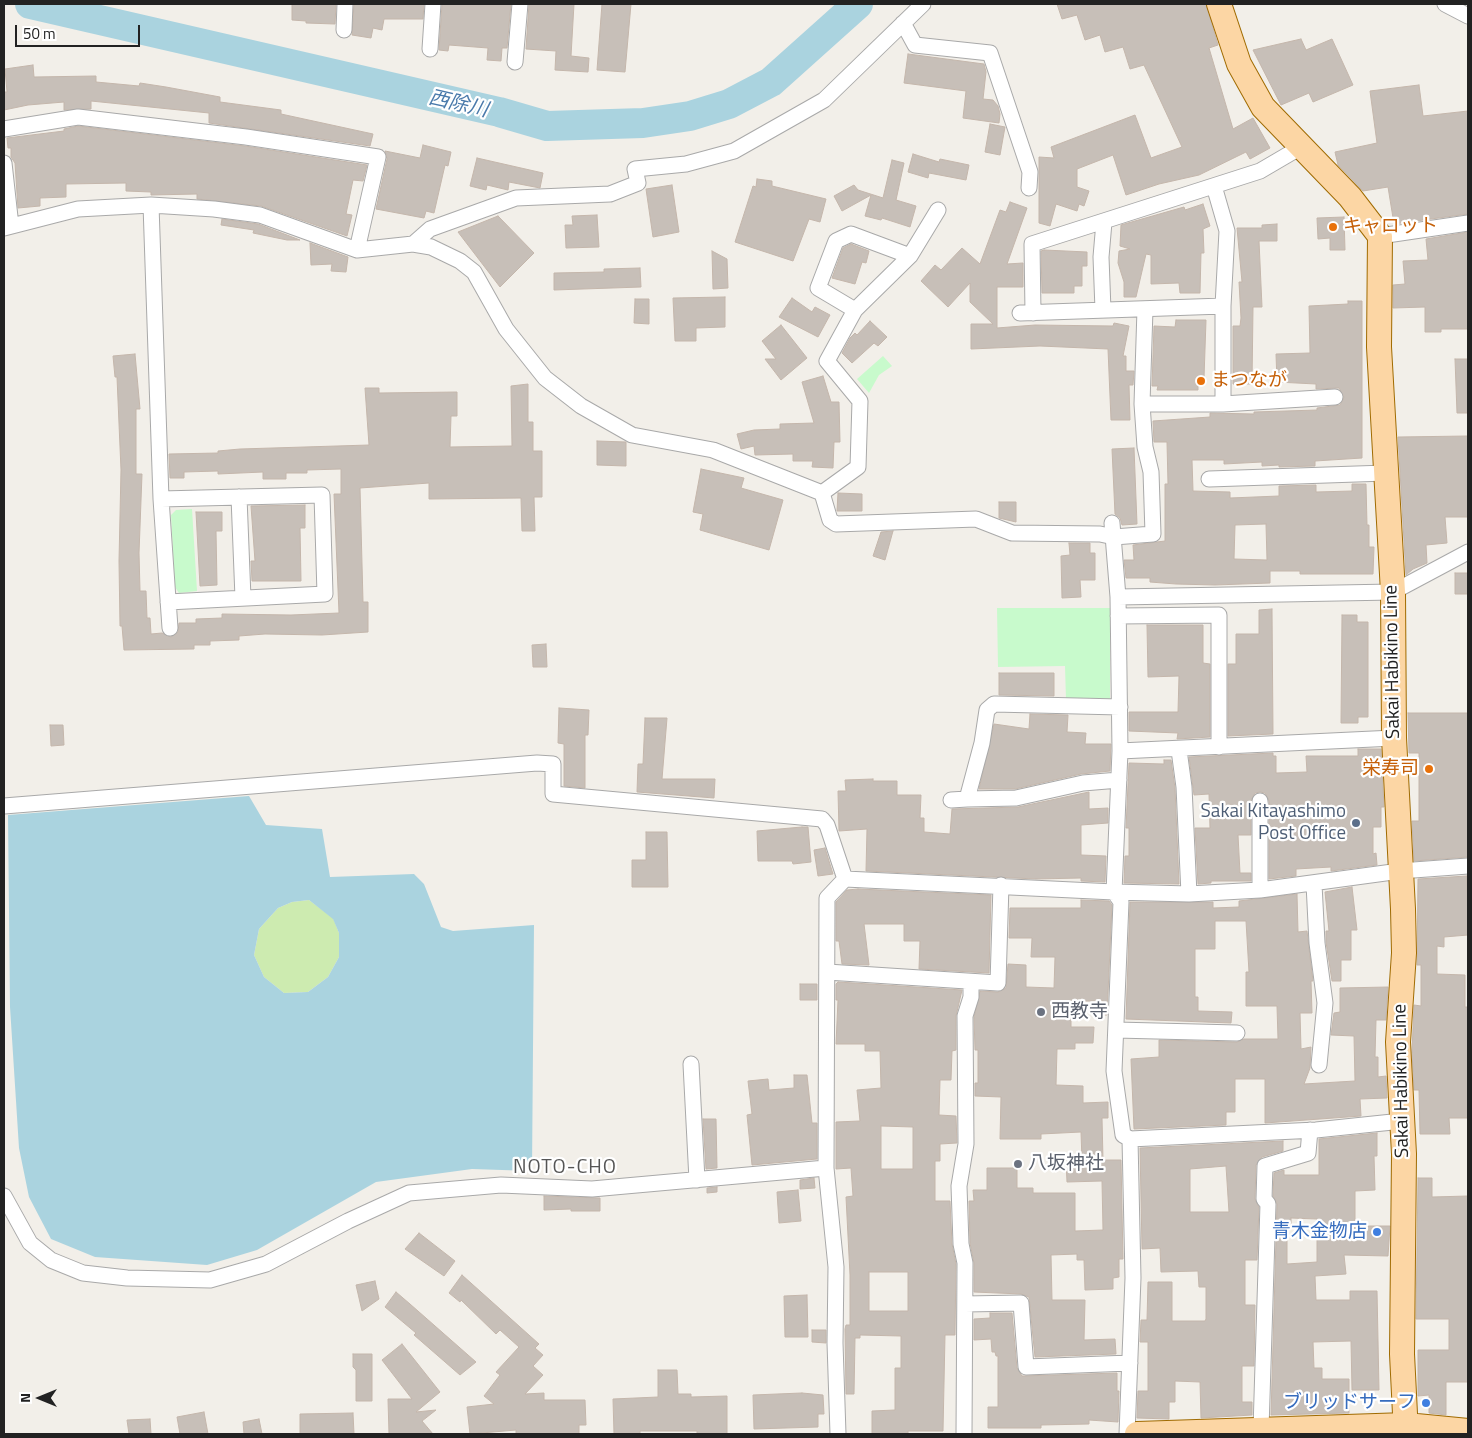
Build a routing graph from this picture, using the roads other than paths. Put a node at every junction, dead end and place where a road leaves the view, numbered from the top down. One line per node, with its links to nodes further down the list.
1 (344, 4): 9 (street)
2 (433, 4): 10 (street)
3 (520, 4): 11 (street)
4 (924, 4): 8 (street)
5 (1219, 4): 13 (main road)
6 (1445, 4): 7 (street)
7 (1468, 16)
8 (903, 23): 16 (street); 23 (street)
9 (344, 30)
10 (430, 49)
11 (515, 62)
12 (4, 129): 24 (street)
13 (1301, 147): 15 (street); 22 (main road)
14 (4, 163): 21 (street)
15 (1214, 186): 19 (street); 26 (street)
16 (1029, 188)
17 (151, 205): 21 (street); 24 (street); 37 (street)
18 (938, 210): 25 (street)
19 (1104, 222): 29 (street); 29 (street)
20 (1468, 223): 22 (street)
21 (7, 227)
22 (1380, 236): 33 (main road, Sakai Habikino Line)
23 (414, 244): 24 (street); 35 (street)
24 (357, 250)
25 (910, 256): 28 (street); 28 (street)
26 (1222, 306): 27 (street); 32 (street)
27 (1144, 309): 29 (street); 31 (street)
28 (855, 310): 35 (street)
29 (1103, 310)
30 (1335, 397): 32 (street)
31 (1142, 404): 32 (street); 38 (street)
32 (1223, 404)
33 (1386, 473): 34 (street); 40 (main road, Sakai Habikino Line)
34 (1209, 479)
35 (822, 493): 38 (street)
36 (239, 497): 37 (street); 42 (street); 42 (street)
37 (162, 499): 43 (street)
38 (1113, 530): 41 (street)
39 (1468, 552): 40 (street)
40 (1393, 592): 41 (street); 47 (main road, Sakai Habikino Line)
41 (1118, 597): 44 (street)
42 (243, 598): 43 (street)
43 (168, 602): 45 (street)
44 (1118, 616): 46 (street); 48 (street)
45 (170, 628)
46 (1120, 708): 50 (street); 52 (street)
47 (1394, 738): 48 (street); 57 (main road, Sakai Habikino Line)
48 (1219, 747): 49 (street)
49 (1179, 750): 50 (street); 63 (street)
50 (1120, 751): 51 (street)
51 (1119, 780): 52 (street); 62 (street)
52 (967, 799): 53 (street)
53 (951, 800)
54 (1260, 802): 61 (street)
55 (4, 806): 58 (street)
56 (1468, 866): 57 (street)
57 (1400, 871): 59 (street); 70 (main road, Sakai Habikino Line)
58 (845, 879): 60 (street); 64 (street)
59 (1314, 884): 61 (street); 69 (street)
60 (1001, 886): 62 (street); 65 (street)
61 (1260, 890): 63 (street)
62 (1114, 892): 63 (street); 66 (street)
63 (1189, 894)
64 (827, 972): 65 (street); 73 (street)
65 (971, 982): 76 (street)
66 (1116, 1030): 67 (street); 72 (street)
67 (1237, 1033)
68 (691, 1064): 74 (street)
69 (1318, 1065)
70 (1402, 1121): 71 (street); 78 (main road, Sakai Habikino Line)
71 (1310, 1130): 72 (street); 79 (street)
72 (1130, 1139): 77 (street)
73 (826, 1168): 74 (street); 81 (street)
74 (697, 1180): 75 (street)
75 (4, 1196)
76 (965, 1304): 77 (street); 82 (street)
77 (1130, 1363): 83 (street)
78 (1406, 1429): 79 (main road); 80 (main road)
79 (1271, 1431): 84 (main road)
80 (1468, 1432)
81 (838, 1434)
82 (964, 1434)
83 (1127, 1434)
84 (1137, 1434)

